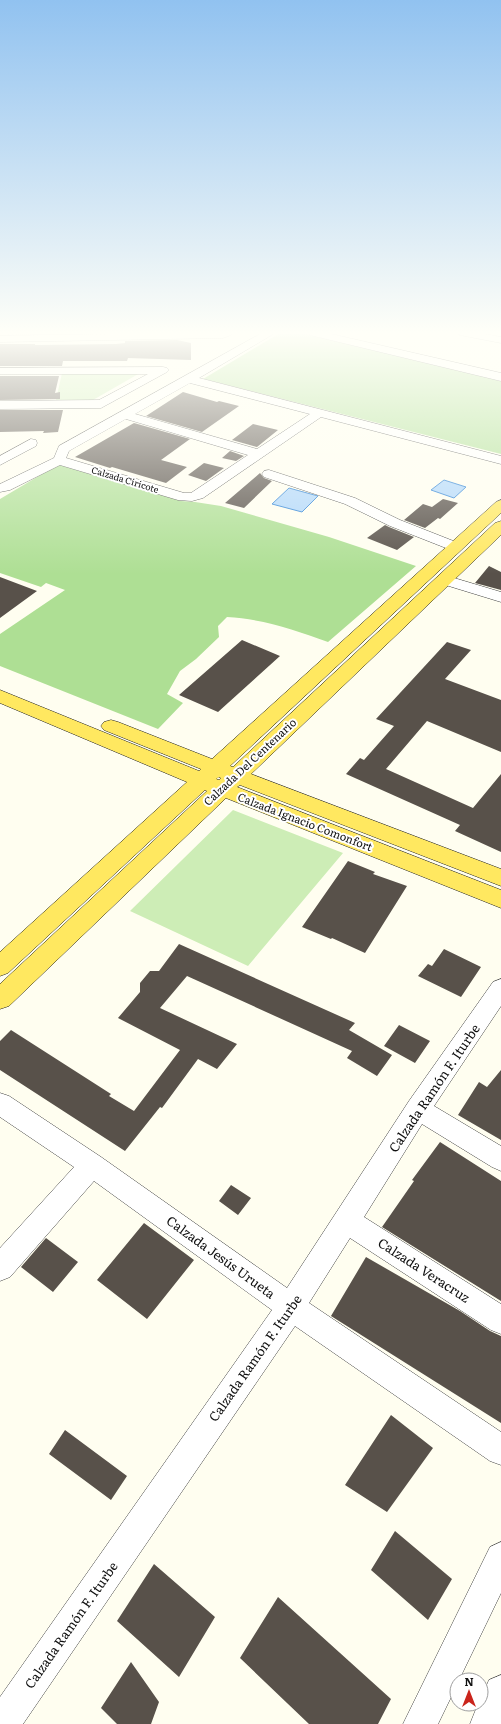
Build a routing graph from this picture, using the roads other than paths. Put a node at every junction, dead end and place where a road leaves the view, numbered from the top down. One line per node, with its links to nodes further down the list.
1 (129, 413): 4 (street)
2 (319, 413): 6 (street)
3 (321, 413): 8 (street)
4 (125, 416): 6 (street); 7 (street)
5 (8, 444): 9 (street)
6 (259, 454): 7 (street, Calzada Ciricote)
7 (59, 460): 11 (street)
8 (501, 460)
9 (0, 461)
10 (269, 474): 14 (street)
11 (2, 489)
12 (501, 506): 14 (main road, Calzada Del Centenario)
13 (499, 530): 15 (main road, Calzada Del Centenario)
14 (456, 547): 19 (main road, Calzada Del Centenario)
15 (444, 580): 16 (street); 20 (main road, Calzada Del Centenario)
16 (501, 597)
17 (0, 681): 19 (main road, Calzada Ignacio Comonfort)
18 (0, 696): 19 (main road, Calzada Ignacio Comonfort)
19 (209, 774): 20 (main road, Calzada Ignacio Comonfort); 23 (main road, Calzada Del Centenario)
20 (229, 782): 21 (main road, Calzada Ignacio Comonfort); 22 (main road, Calzada Ignacio Comonfort); 25 (main road, Calzada Del Centenario)
21 (501, 878)
22 (501, 899)
23 (0, 966)
24 (501, 988): 27 (street, Calzada Ramón F. Iturbe)
25 (0, 999)
26 (0, 1104): 29 (street, Calzada Jesús Urueta)
27 (418, 1109): 28 (street); 30 (street, Calzada Ramón F. Iturbe)
28 (501, 1159)
29 (92, 1165): 31 (street); 32 (street, Calzada Jesús Urueta)
30 (347, 1221): 32 (street, Calzada Ramón F. Iturbe); 33 (street, Calzada Veracruz)
31 (0, 1268)
32 (291, 1307): 34 (street, Calzada Jesús Urueta); 37 (street, Calzada Ramón F. Iturbe)
33 (501, 1320)
34 (501, 1450)
35 (501, 1558): 38 (street)
36 (501, 1692): 39 (street)
37 (2, 1724)
38 (420, 1724)
39 (487, 1724)

